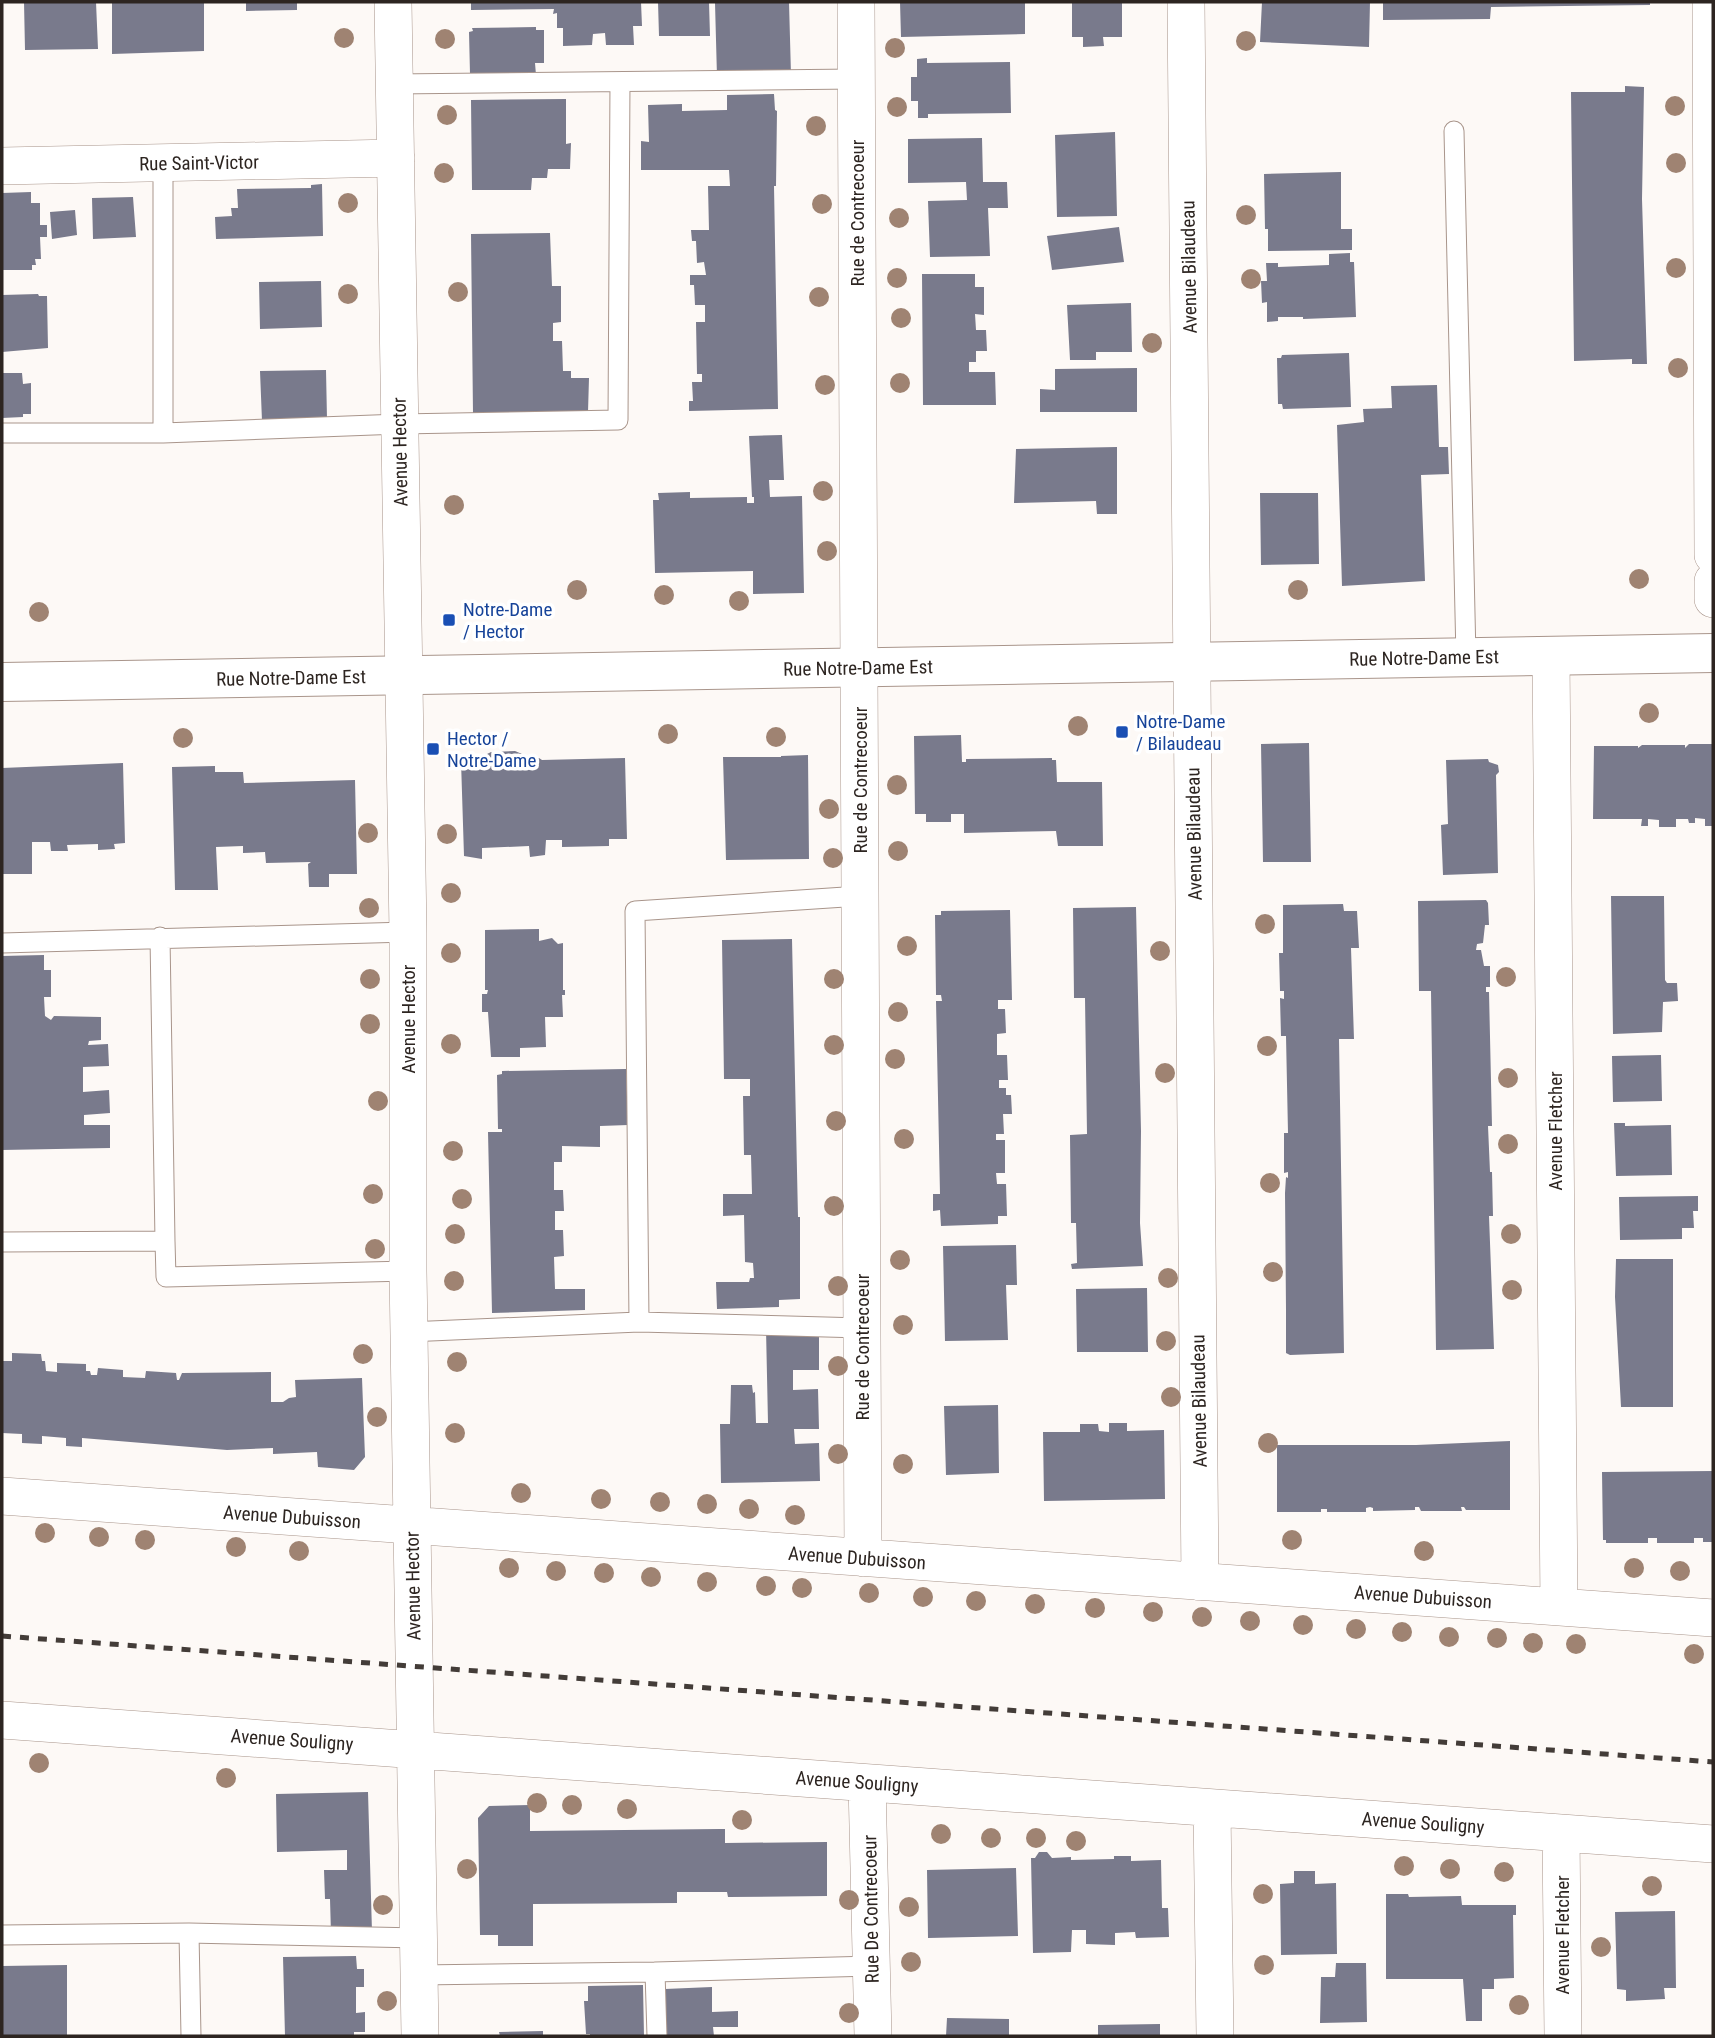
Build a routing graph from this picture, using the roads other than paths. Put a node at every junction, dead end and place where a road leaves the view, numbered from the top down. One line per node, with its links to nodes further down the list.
1 (393, 2): 7 (street, Avenue Hector)
2 (856, 2): 5 (street, Rue de Contrecoeur)
3 (1186, 2): 21 (street, Avenue Bilaudeau)
4 (1711, 2): 15 (street)
5 (856, 79): 6 (lane); 22 (street, Rue de Contrecoeur)
6 (620, 82): 7 (lane); 12 (lane)
7 (394, 84): 9 (street, Avenue Hector)
8 (1454, 131): 20 (lane)
9 (396, 158): 10 (street, Rue Saint-Victor); 12 (street, Avenue Hector)
10 (163, 164): 11 (street, Rue Saint-Victor); 14 (lane)
11 (2, 166)
12 (400, 424): 14 (lane); 23 (street, Avenue Hector)
13 (2, 433): 14 (lane)
14 (163, 433)
15 (1713, 555)
16 (1713, 581): 17 (street)
17 (1713, 599)
18 (1713, 653): 19 (main road, Rue Notre-Dame Est)
19 (1551, 656): 20 (main road, Rue Notre-Dame Est); 39 (street, Avenue Fletcher)
20 (1466, 657): 21 (main road, Rue Notre-Dame Est)
21 (1192, 663): 22 (main road, Rue Notre-Dame Est); 38 (street, Avenue Bilaudeau)
22 (859, 668): 23 (main road, Rue Notre-Dame Est); 25 (street, Rue de Contrecoeur)
23 (404, 676): 24 (main road, Rue Notre-Dame Est); 26 (street, Avenue Hector)
24 (2, 682)
25 (860, 897): 32 (lane); 33 (street, Rue de Contrecoeur)
26 (408, 932): 27 (lane); 31 (street, Avenue Hector)
27 (160, 937): 28 (lane); 29 (lane)
28 (2, 943)
29 (165, 1241): 30 (lane); 31 (lane)
30 (2, 1242)
31 (408, 1271): 34 (street, Avenue Hector)
32 (639, 1322): 33 (lane); 34 (lane)
33 (862, 1328): 37 (street, Rue de Contrecoeur)
34 (408, 1332): 36 (street, Avenue Hector)
35 (2, 1496): 36 (street, Avenue Dubuisson)
36 (412, 1525): 37 (street, Avenue Dubuisson); 42 (street, Avenue Hector)
37 (863, 1558): 38 (street, Avenue Dubuisson)
38 (1200, 1582): 39 (street, Avenue Dubuisson)
39 (1559, 1607): 40 (street, Avenue Dubuisson)
40 (1713, 1618)
41 (2, 1720): 42 (street, Avenue Souligny)
42 (416, 1749): 43 (street, Avenue Souligny); 49 (street, Avenue Hector)
43 (867, 1783): 44 (street, Avenue Souligny); 50 (street, Rue De Contrecoeur)
44 (1212, 1808): 45 (street, Avenue Souligny); 57 (street)
45 (1561, 1833): 46 (street, Avenue Souligny); 58 (street, Avenue Fletcher)
46 (1713, 1844)
47 (189, 1933): 48 (lane); 49 (lane); 53 (lane)
48 (2, 1935)
49 (419, 1938): 52 (street, Avenue Hector)
50 (872, 1966): 51 (lane); 56 (street, Rue De Contrecoeur)
51 (655, 1972): 52 (lane); 55 (lane)
52 (419, 1975): 54 (street, Avenue Hector)
53 (191, 2036)
54 (420, 2036)
55 (657, 2036)
56 (873, 2036)
57 (1215, 2036)
58 (1563, 2036)

